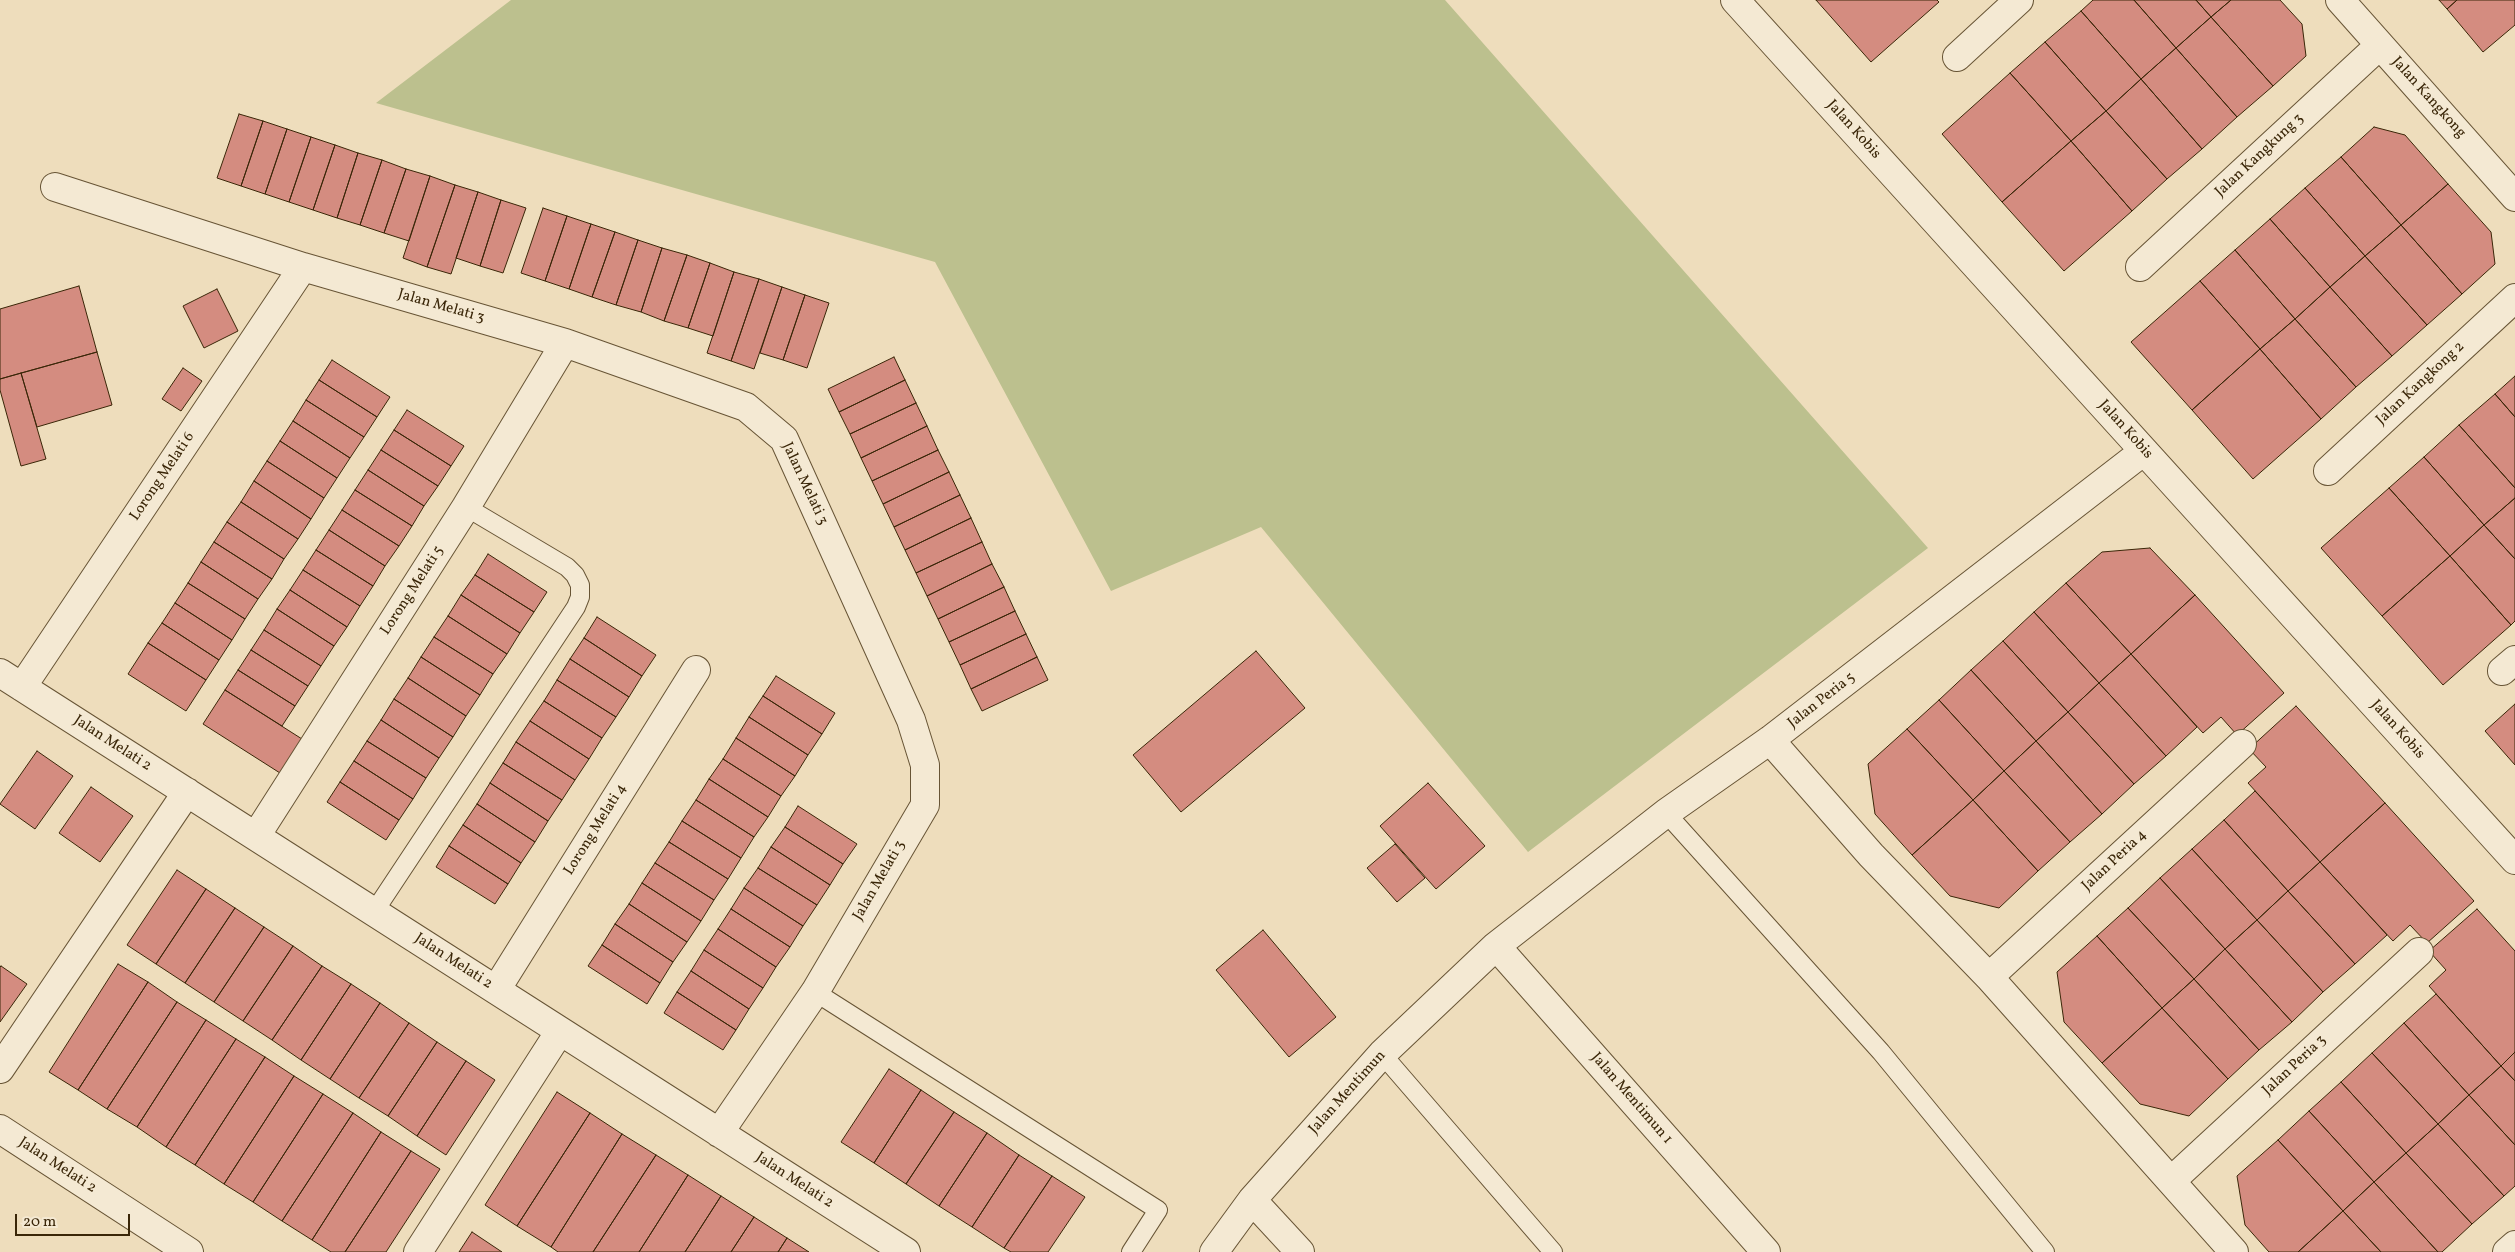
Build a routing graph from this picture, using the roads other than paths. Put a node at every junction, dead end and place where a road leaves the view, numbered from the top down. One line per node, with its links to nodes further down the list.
1 (1735, 0): 12 (street, Jalan Kobis)
2 (2019, 0): 5 (street)
3 (2340, 0): 4 (street, Jalan Kangkong)
4 (2380, 45): 7 (street, Jalan Kangkong); 8 (street, Jalan Kangkung 3)
5 (1957, 57)
6 (55, 187): 9 (street, Jalan Melati 3)
7 (2515, 197)
8 (2140, 266)
9 (304, 267): 11 (street, Jalan Melati 3); 16 (street, Lorong Melati 6)
10 (2515, 298): 13 (street, Jalan Kangkong 2)
11 (565, 343): 14 (street, Lorong Melati 5); 28 (street, Jalan Melati 3)
12 (2144, 451): 17 (street, Jalan Peria 5); 22 (street, Jalan Kobis)
13 (2328, 471)
14 (466, 507): 21 (street, Lorong Melati 5); 23 (lane)
15 (696, 670): 27 (street, Lorong Melati 4)
16 (11, 680): 19 (street, Jalan Melati 2)
17 (1770, 740): 20 (street, Jalan Peria 5); 26 (street)
18 (2242, 744): 26 (street, Jalan Peria 4)
19 (187, 792): 21 (street, Jalan Melati 2); 31 (street)
20 (1666, 813): 24 (street, Jalan Peria 5); 45 (lane)
21 (256, 836): 23 (street, Jalan Melati 2)
22 (2515, 860)
23 (374, 912): 27 (street, Jalan Melati 2)
24 (1496, 946): 30 (street, Jalan Mentimun); 44 (street, Jalan Mentimun 1)
25 (2419, 952): 34 (street, Jalan Peria 3)
26 (1989, 978): 34 (street)
27 (496, 990): 29 (street, Jalan Melati 2)
28 (815, 992): 33 (street, Jalan Melati 3); 40 (lane)
29 (560, 1031): 33 (street, Jalan Melati 2); 38 (street)
30 (1382, 1054): 35 (street, Jalan Mentimun); 43 (lane)
31 (0, 1070)
32 (0, 1129): 37 (street, Jalan Melati 2)
33 (719, 1133): 39 (street, Jalan Melati 2)
34 (2171, 1181): 46 (street)
35 (1252, 1200): 41 (street, Jalan Mentimun); 42 (street)
36 (2515, 1245): 47 (street)
37 (189, 1252)
38 (418, 1252)
39 (906, 1252)
40 (1131, 1252)
41 (1214, 1252)
42 (1300, 1252)
43 (1553, 1252)
44 (1766, 1252)
45 (2046, 1252)
46 (2234, 1252)
47 (2507, 1252)

